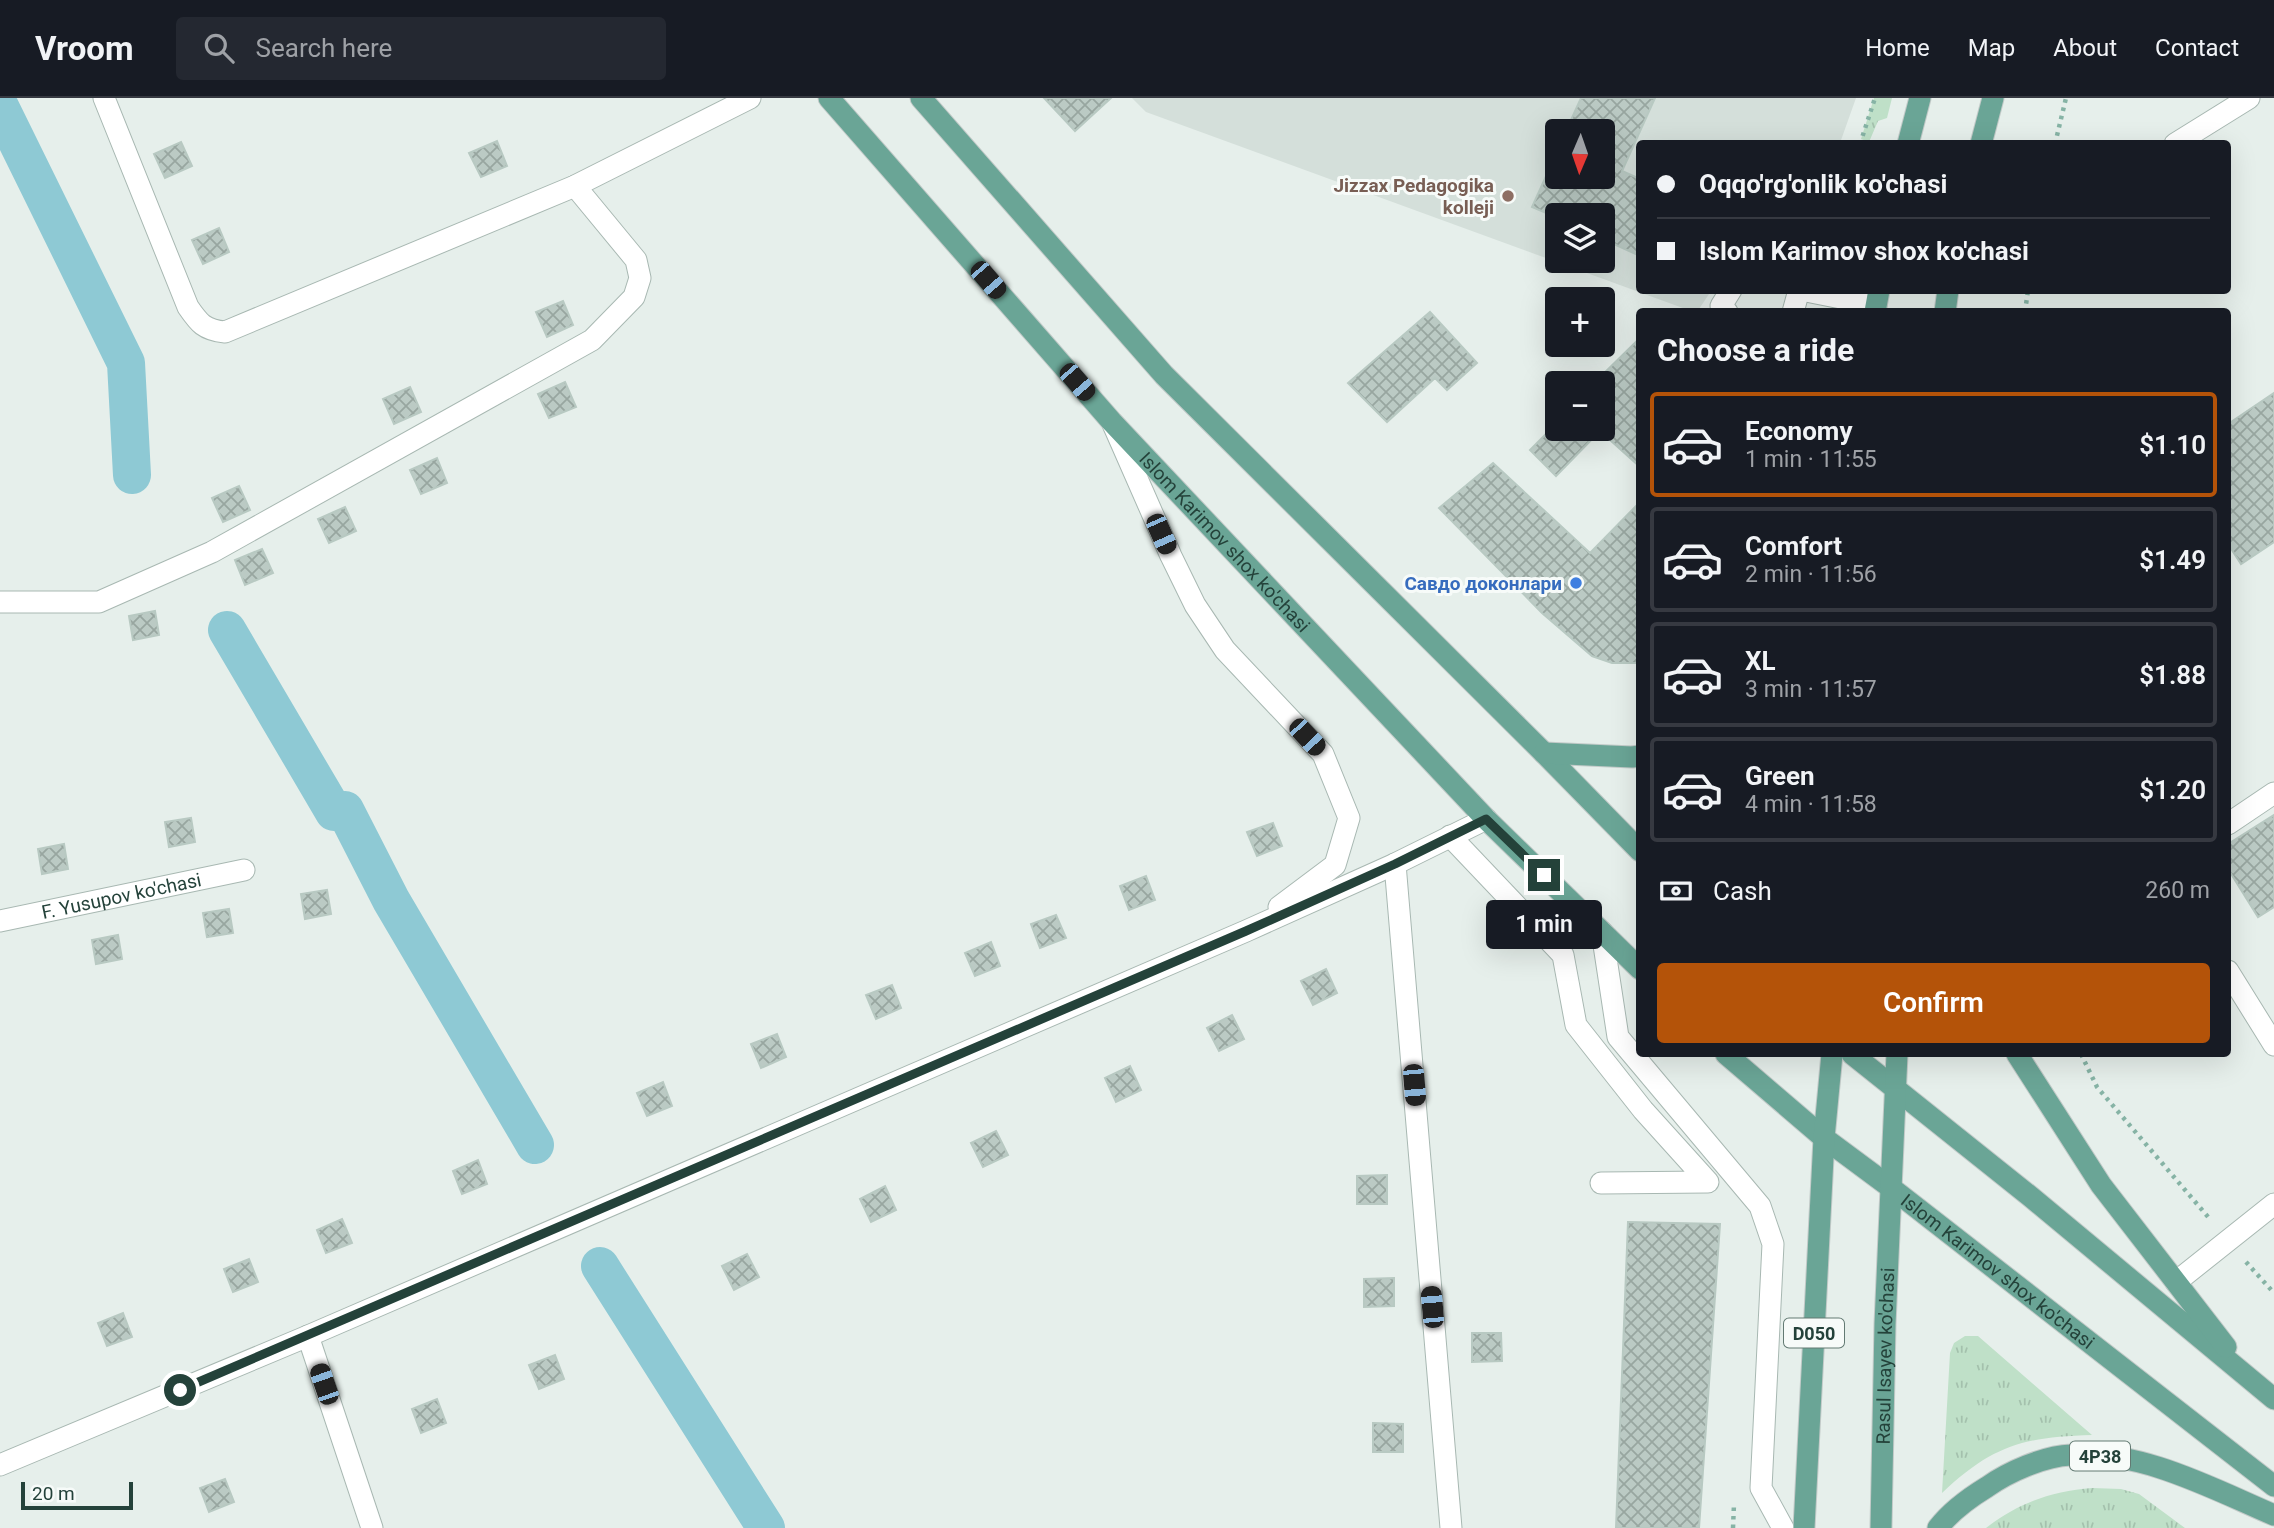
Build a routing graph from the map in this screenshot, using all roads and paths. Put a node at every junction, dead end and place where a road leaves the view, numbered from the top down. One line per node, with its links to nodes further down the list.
1 (104, 98): 15 (street)
2 (750, 98): 15 (street)
3 (829, 98): 18 (main road, Islom Karimov shox ko'chasi)
4 (921, 98): 20 (main road)
5 (1875, 98): 10 (path)
6 (1920, 98): 11 (main road)
7 (1993, 98): 12 (main road)
8 (2066, 98): 13 (path)
9 (2249, 98): 14 (street)
10 (1861, 140)
11 (1909, 140)
12 (1982, 140)
13 (2057, 140)
14 (2181, 140)
15 (575, 186): 19 (street)
16 (1825, 294): 17 (street)
17 (1876, 302)
18 (1112, 422): 23 (main road, Islom Karimov shox ko'chasi); 30 (street)
19 (0, 602)
20 (1544, 753): 21 (main road); 26 (main road)
21 (1636, 756)
22 (2274, 793): 24 (street)
23 (1486, 819): 25 (street); 31 (main road, Islom Karimov shox ko'chasi)
24 (2231, 822)
25 (1450, 836): 27 (street); 43 (street)
26 (1636, 847)
27 (1395, 864): 30 (street); 56 (street)
28 (244, 870): 29 (street, F. Yusupov ko'chasi)
29 (0, 922)
30 (1246, 931): 49 (street)
31 (1602, 932): 32 (main road, Islom Karimov shox ko'chasi); 57 (street)
32 (1636, 966)
33 (2231, 976): 34 (street)
34 (2274, 1045)
35 (1730, 1057): 42 (main road, Islom Karimov shox ko'chasi)
36 (1832, 1057): 42 (main road, D050)
37 (1856, 1057): 41 (main road)
38 (1897, 1057): 41 (main road, Rasul Isayev ko'chasi)
39 (2019, 1057): 47 (main road)
40 (2082, 1057): 46 (path)
41 (1895, 1090): 44 (main road, Rasul Isayev ko'chasi); 50 (main road)
42 (1824, 1138): 44 (main road, Islom Karimov shox ko'chasi); 58 (main road, D050)
43 (1601, 1184)
44 (1890, 1187): 53 (main road, Islom Karimov shox ko'chasi); 59 (main road, Rasul Isayev ko'chasi)
45 (2274, 1204): 46 (street)
46 (2228, 1241): 47 (street); 48 (path)
47 (2176, 1282): 50 (main road)
48 (2274, 1293)
49 (308, 1336): 52 (street); 55 (street)
50 (2251, 1379): 51 (main road)
51 (2274, 1399)
52 (0, 1465)
53 (2274, 1486)
54 (2274, 1515): 60 (main road, 4P38)
55 (372, 1528)
56 (1451, 1528)
57 (1783, 1528)
58 (1804, 1528)
59 (1881, 1528)
60 (1938, 1528)

